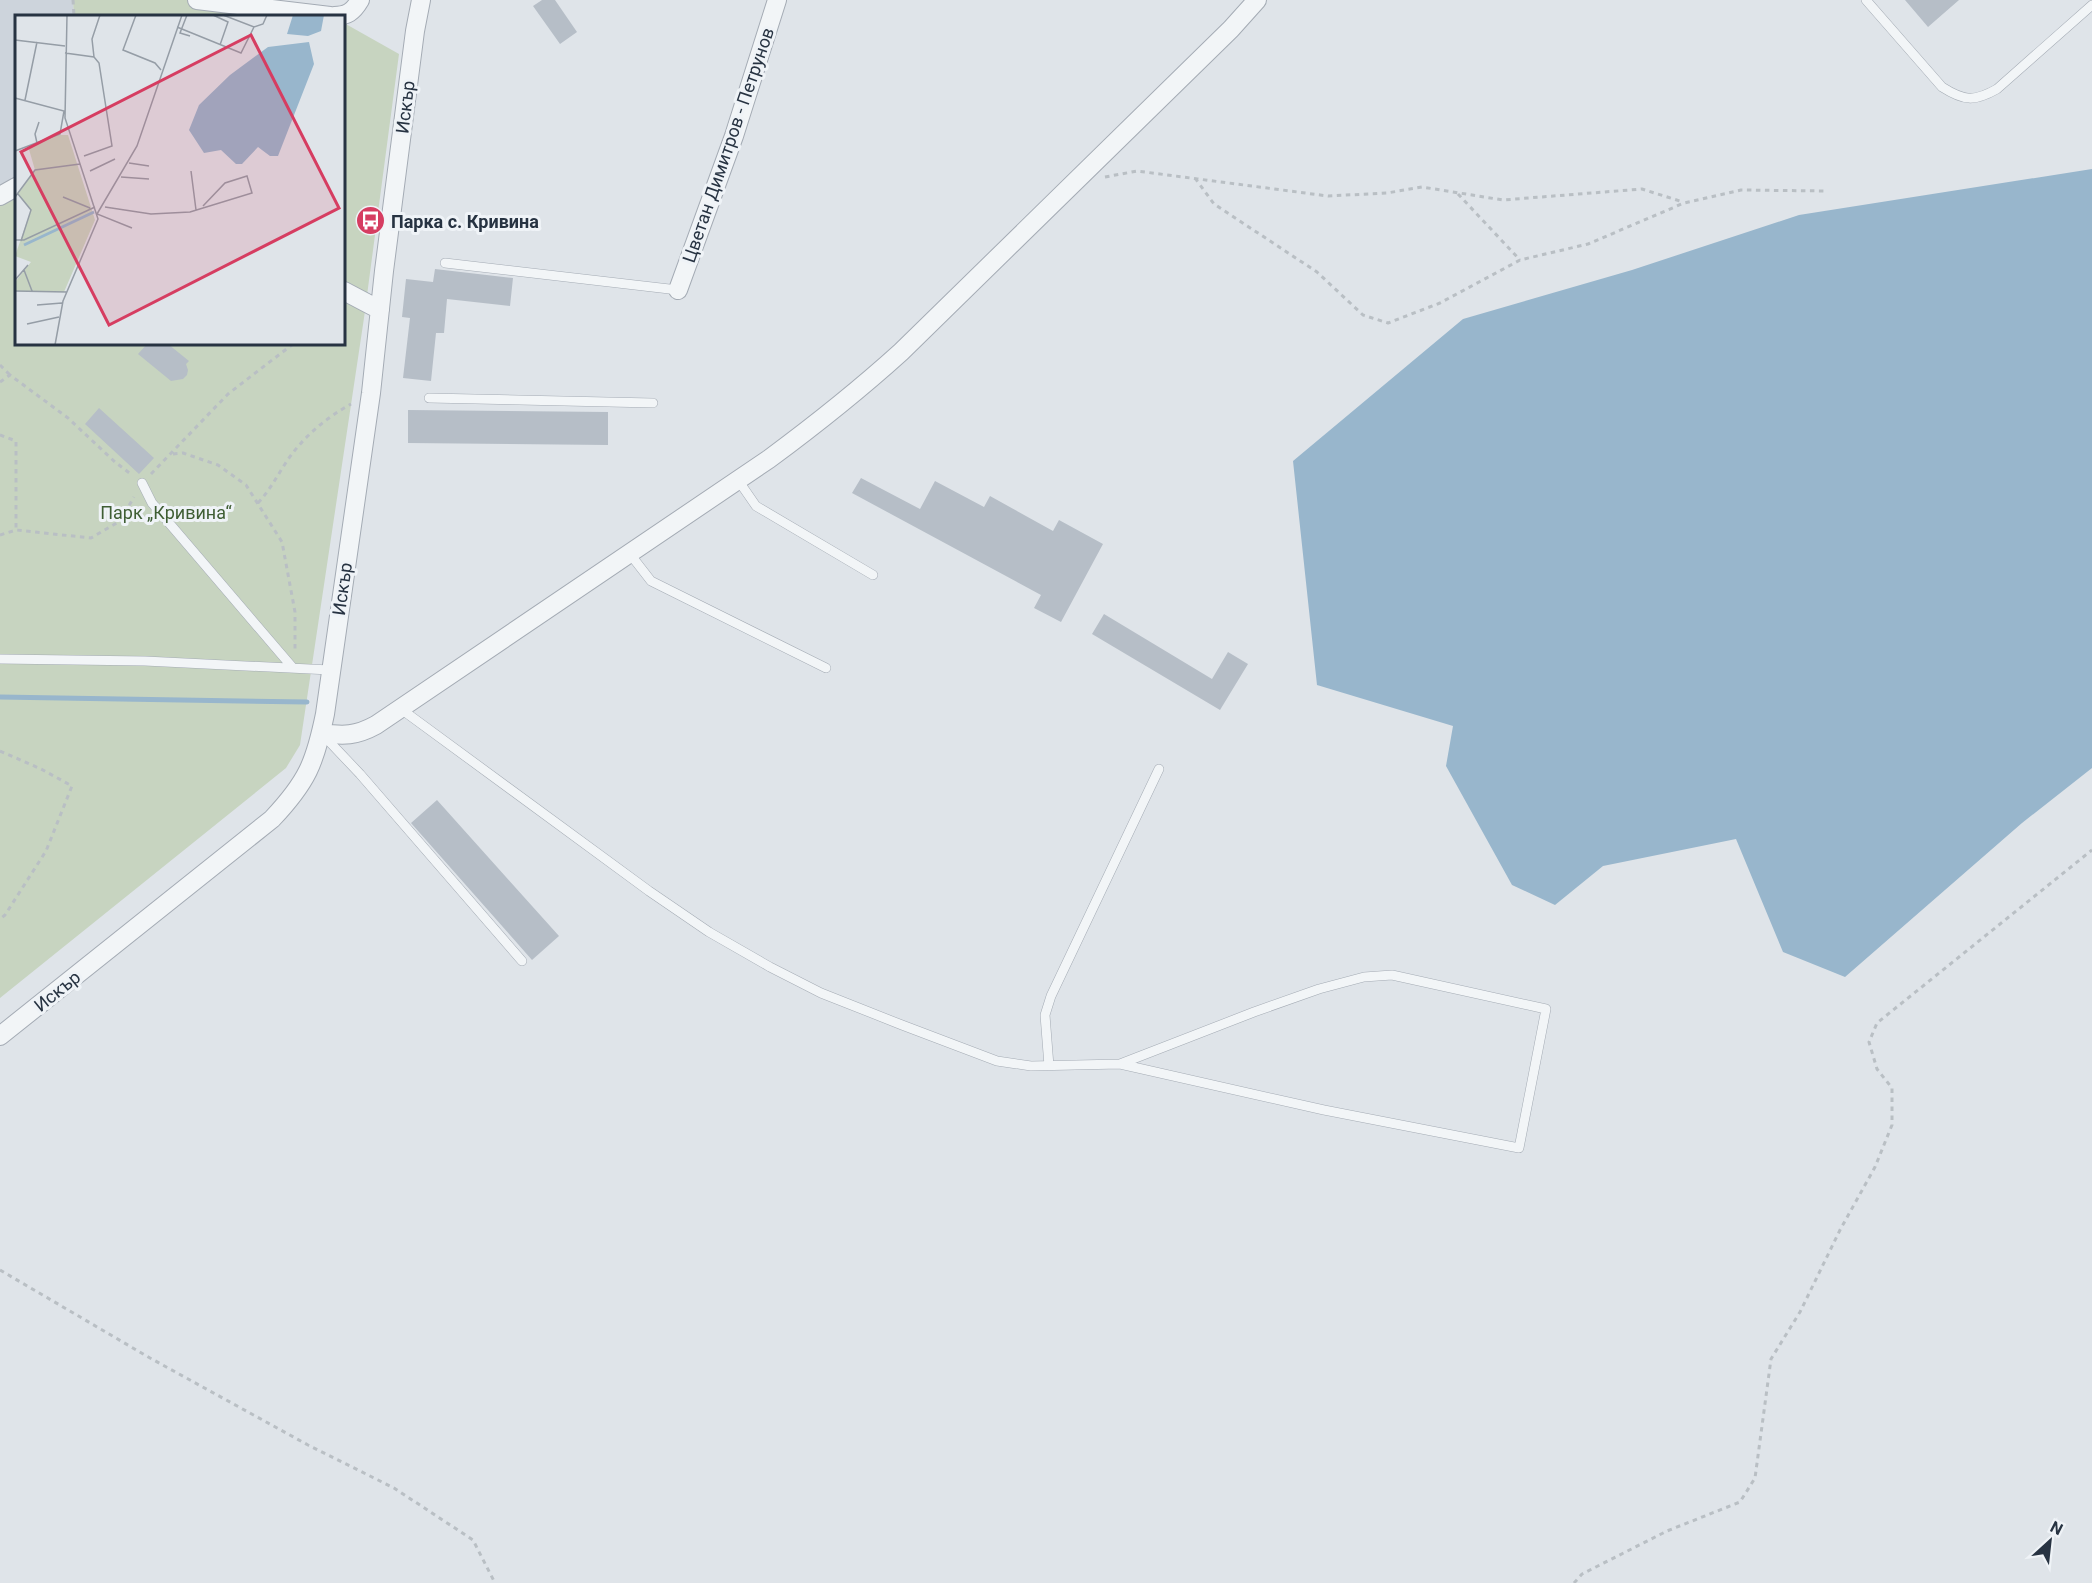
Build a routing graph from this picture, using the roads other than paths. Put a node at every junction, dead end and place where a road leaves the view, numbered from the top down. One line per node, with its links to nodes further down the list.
1 (197, 0): 8 (street)
2 (360, 0): 9 (street)
3 (422, 0): 15 (street, Искър)
4 (777, 0): 13 (street, Цветан Димитров - Петрунов)
5 (1257, 0): 18 (street)
6 (1866, 0): 7 (lane)
7 (2092, 5)
8 (324, 15)
9 (345, 16)
10 (15, 188): 11 (street)
11 (0, 196)
12 (445, 263): 13 (lane)
13 (678, 290)
14 (345, 292): 15 (street)
15 (380, 310): 25 (street, Искър)
16 (429, 398): 17 (lane)
17 (653, 403)
18 (738, 480): 20 (street); 21 (lane)
19 (142, 483): 23 (lane)
20 (630, 554): 24 (lane); 26 (street)
21 (873, 575)
22 (0, 659): 23 (lane)
23 (293, 668): 25 (lane)
24 (826, 668)
25 (330, 670): 27 (street, Искър)
26 (401, 709): 27 (street); 32 (lane)
27 (321, 733): 29 (lane); 30 (street, Искър)
28 (1159, 769): 32 (lane)
29 (522, 961)
30 (0, 1036)
31 (1120, 1064): 31 (lane); 32 (lane)
32 (1049, 1066)

